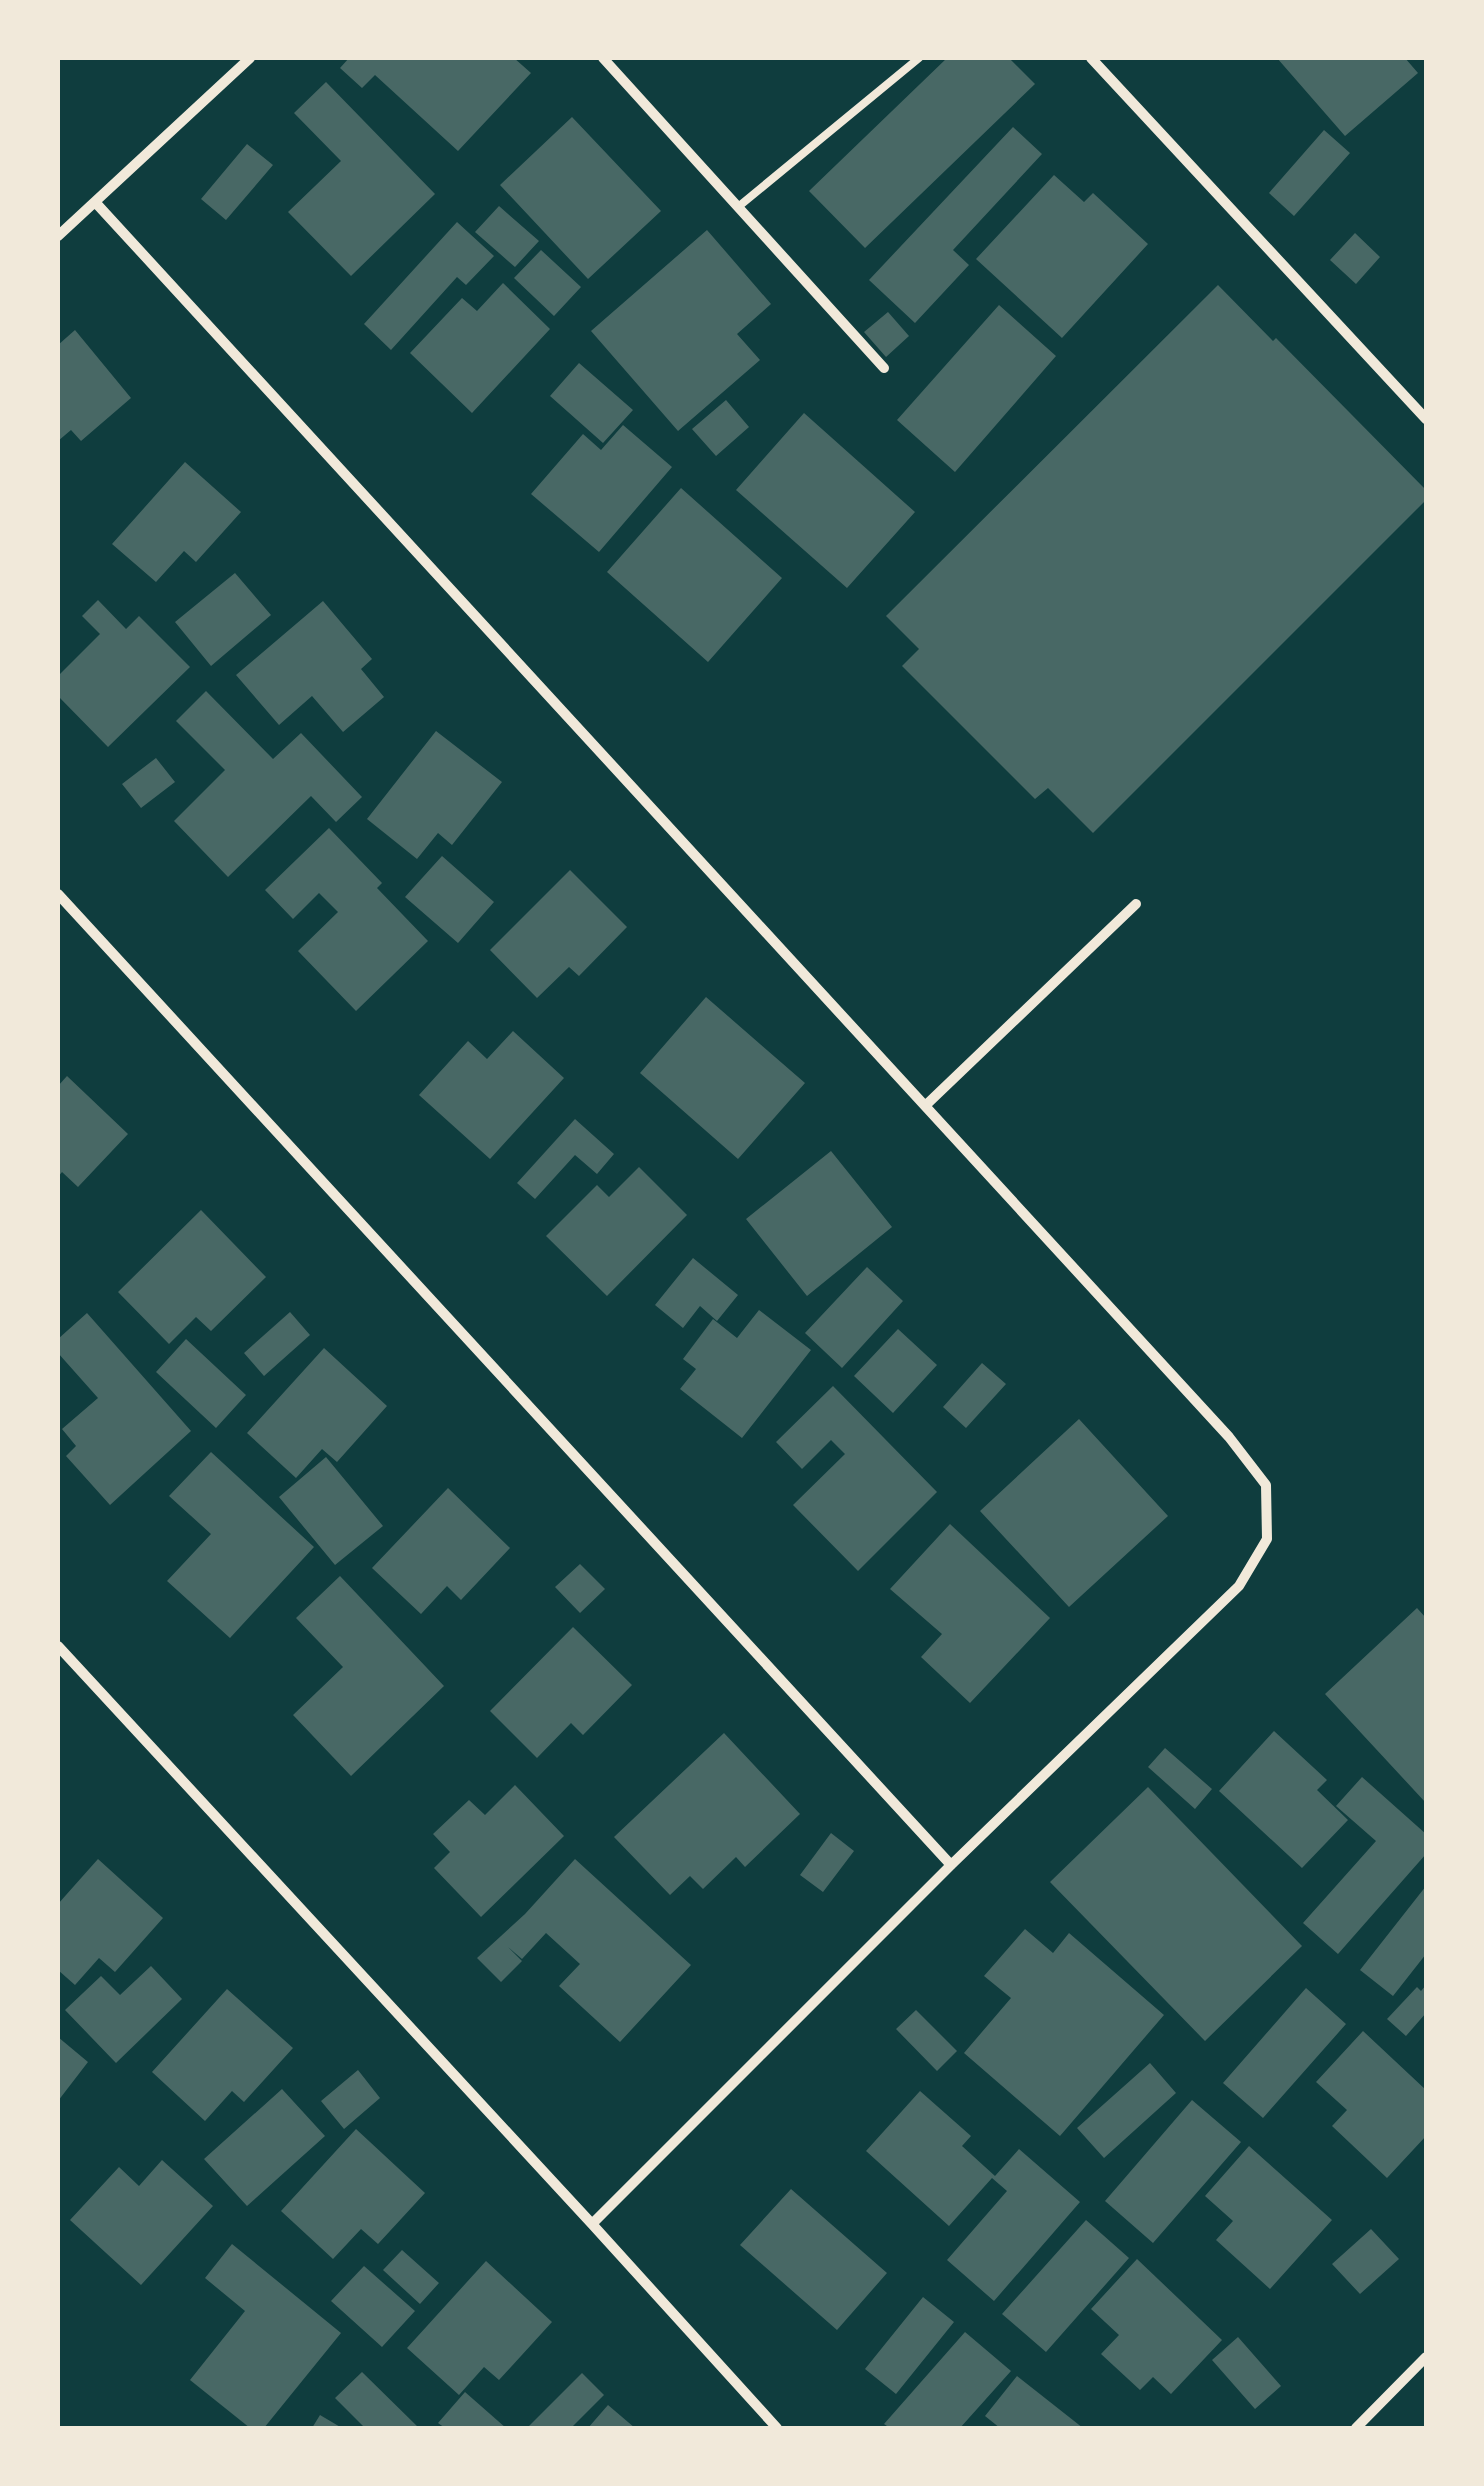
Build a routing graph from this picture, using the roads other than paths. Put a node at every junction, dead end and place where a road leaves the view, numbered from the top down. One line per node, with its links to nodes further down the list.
1 (250, 58): 5 (street)
2 (603, 58): 6 (street)
3 (919, 58): 6 (lane)
4 (1091, 58): 9 (street)
5 (95, 202): 7 (street); 12 (street)
6 (738, 207): 8 (street)
7 (58, 236)
8 (884, 368)
9 (1426, 419)
10 (58, 894): 14 (street)
11 (1136, 904): 12 (street)
12 (926, 1105): 14 (street)
13 (58, 1646): 15 (street)
14 (951, 1865): 15 (street)
15 (592, 2224): 17 (street)
16 (1426, 2357): 18 (street)
17 (776, 2428)
18 (1356, 2428)

